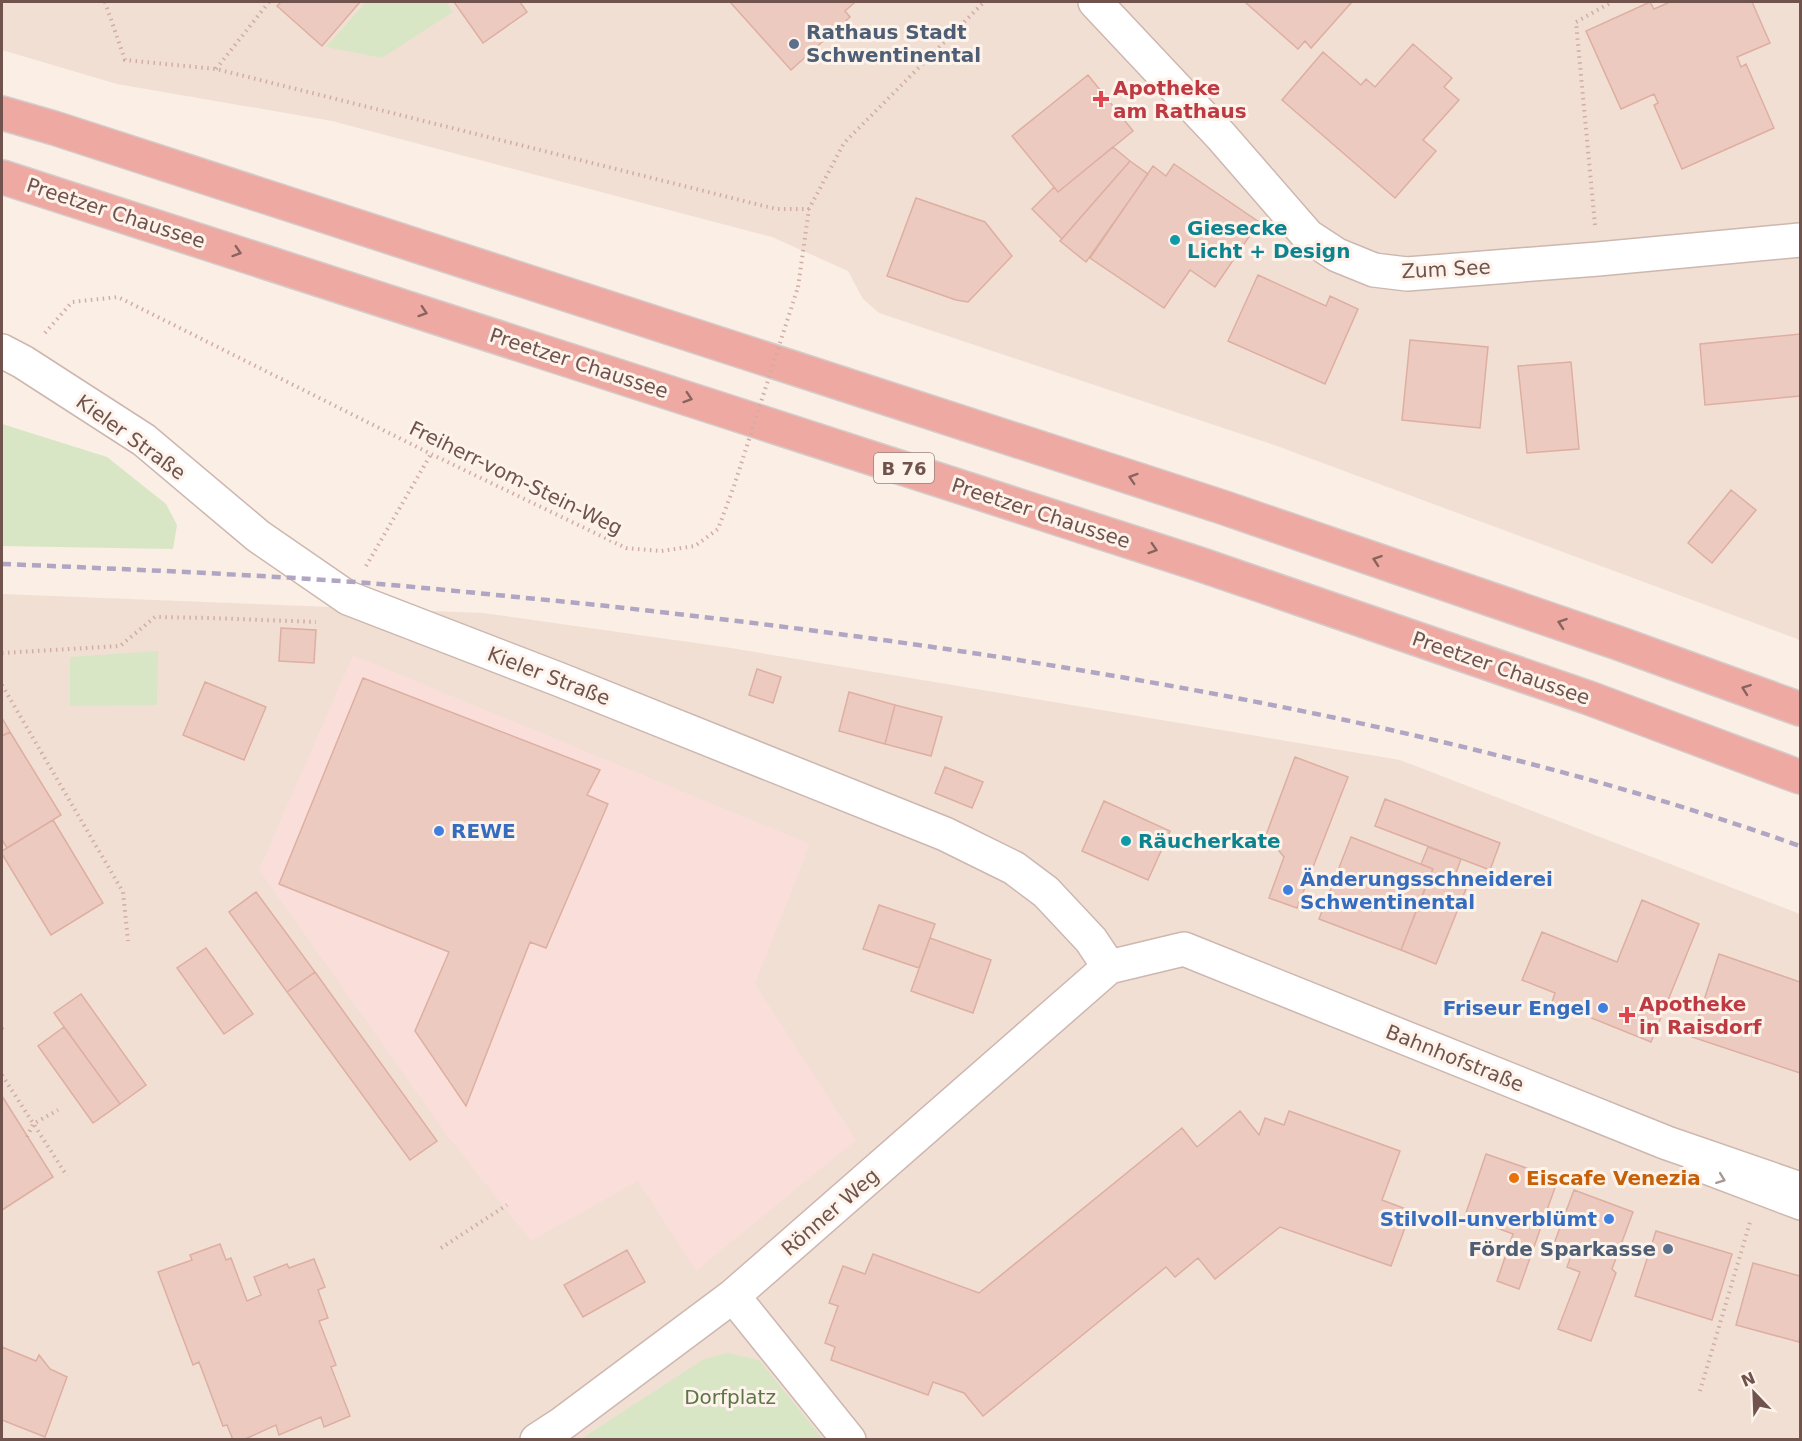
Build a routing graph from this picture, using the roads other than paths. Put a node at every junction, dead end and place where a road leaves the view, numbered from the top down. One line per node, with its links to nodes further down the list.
1 (1095, 2): 4 (street, Zum See)
2 (2, 113): 6 (highway, one-way to 2)
3 (2, 177): 7 (highway, Preetzer Chaussee / B 76, one-way to 7)
4 (1800, 240)
5 (12, 357): 8 (street, Kieler Straße)
6 (1800, 710)
7 (1800, 777)
8 (1109, 968): 9 (street, Bahnhofstraße); 12 (street, Rönner Weg)
9 (1675, 1146): 10 (street, Bahnhofstraße); 11 (lane, one-way to 11)
10 (1800, 1189)
11 (1800, 1209)
12 (733, 1296): 13 (street, Rönner Weg); 14 (street)
13 (537, 1440)
14 (849, 1440)

